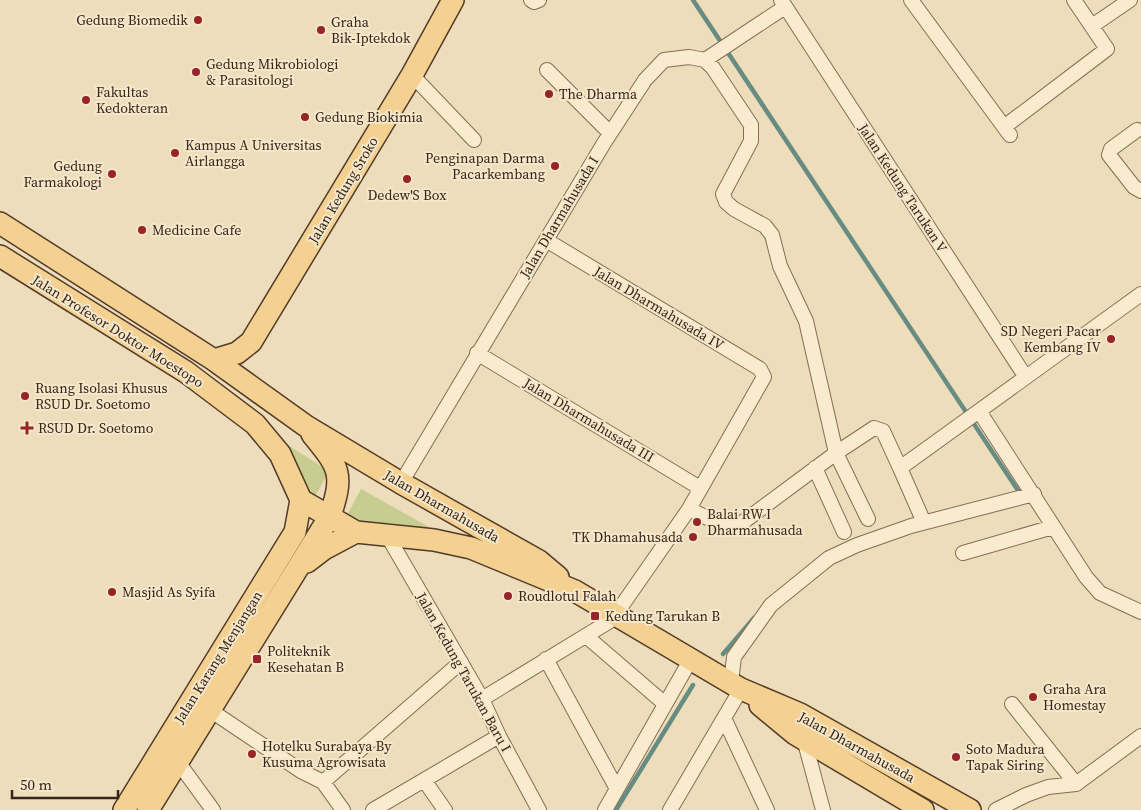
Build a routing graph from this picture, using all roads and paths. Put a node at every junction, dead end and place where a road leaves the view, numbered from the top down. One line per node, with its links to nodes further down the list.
1 (453, 0): 11 (main road, Jalan Kedung Sroko)
2 (531, 0): 3 (street)
3 (539, 0)
4 (911, 0): 8 (street)
5 (1074, 0): 8 (street)
6 (1130, 0): 8 (street)
7 (783, 3): 9 (street); 22 (street, Jalan Kedung Tarukan V)
8 (1092, 26)
9 (705, 60): 13 (street, Jalan Dharmahusada I); 25 (street)
10 (547, 70): 13 (street)
11 (412, 75): 14 (street); 21 (main road, Jalan Kedung Sroko)
12 (1137, 130): 15 (street)
13 (610, 133): 17 (street, Jalan Dharmahusada I)
14 (474, 140)
15 (1141, 191)
16 (0, 223): 21 (main road, Jalan Profesor Doktor Moestopo)
17 (546, 240): 20 (street, Jalan Dharmahusada I); 29 (street, Jalan Dharmahusada IV)
18 (0, 256): 31 (main road, Jalan Profesor Doktor Moestopo)
19 (1141, 294): 22 (street)
20 (477, 353): 28 (street, Jalan Dharmahusada I); 29 (street, Jalan Dharmahusada III)
21 (214, 360): 24 (main road, Jalan Profesor Doktor Moestopo)
22 (1025, 376): 23 (street)
23 (977, 412): 27 (street); 30 (street)
24 (306, 426): 28 (main road, Jalan Dharmahusada); 33 (main road, Jalan Karang Menjangan)
25 (836, 453): 26 (street); 27 (street); 35 (street)
26 (815, 468): 32 (street); 38 (street)
27 (900, 468): 34 (street)
28 (401, 483): 42 (main road, Jalan Dharmahusada)
29 (700, 488): 32 (street)
30 (1034, 494): 36 (street); 49 (street)
31 (301, 500): 33 (main road); 65 (main road, Jalan Karang Menjangan)
32 (689, 509): 44 (street)
33 (330, 516): 37 (main road); 41 (main road, Jalan Karang Menjangan)
34 (922, 518)
35 (868, 519)
36 (1053, 527): 40 (street); 43 (street)
37 (356, 532): 39 (main road, Jalan Dharmahusada); 41 (main road)
38 (844, 532)
39 (387, 535): 42 (main road, Jalan Dharmahusada); 48 (street, Jalan Kedung Tarukan Baru I)
40 (963, 553)
41 (297, 571): 53 (main road, Jalan Karang Menjangan)
42 (575, 591): 44 (main road, Jalan Dharmahusada)
43 (1141, 612)
44 (616, 614): 45 (street); 47 (main road, Jalan Dharmahusada)
45 (586, 636): 46 (street); 51 (street)
46 (546, 659): 50 (street); 62 (street)
47 (691, 659): 49 (main road, Jalan Dharmahusada); 51 (street)
48 (461, 662): 50 (street, Jalan Kedung Tarukan Baru I); 60 (street)
49 (736, 686): 54 (street); 57 (main road, Jalan Dharmahusada); 75 (main road, Jalan Dharmahusada)
50 (482, 700): 55 (street, Jalan Kedung Tarukan Baru I)
51 (665, 704): 62 (street)
52 (1012, 704): 61 (street)
53 (210, 710): 58 (main road, Jalan Karang Menjangan); 60 (street)
54 (724, 718): 63 (street); 72 (street)
55 (499, 736): 59 (street); 70 (street, Jalan Kedung Tarukan Baru I)
56 (1141, 736): 61 (street)
57 (804, 739): 73 (street); 74 (main road, Jalan Dharmahusada)
58 (178, 762): 66 (main road, Jalan Karang Menjangan); 67 (street)
59 (424, 780): 64 (street); 69 (street)
60 (322, 782): 68 (street)
61 (1076, 784): 76 (street)
62 (617, 789): 71 (street)
63 (676, 806)
64 (382, 808)
65 (124, 810)
66 (148, 810)
67 (213, 810)
68 (343, 810)
69 (445, 810)
70 (539, 810)
71 (605, 810)
72 (767, 810)
73 (823, 810)
74 (923, 810)
75 (970, 810)
76 (996, 810)

